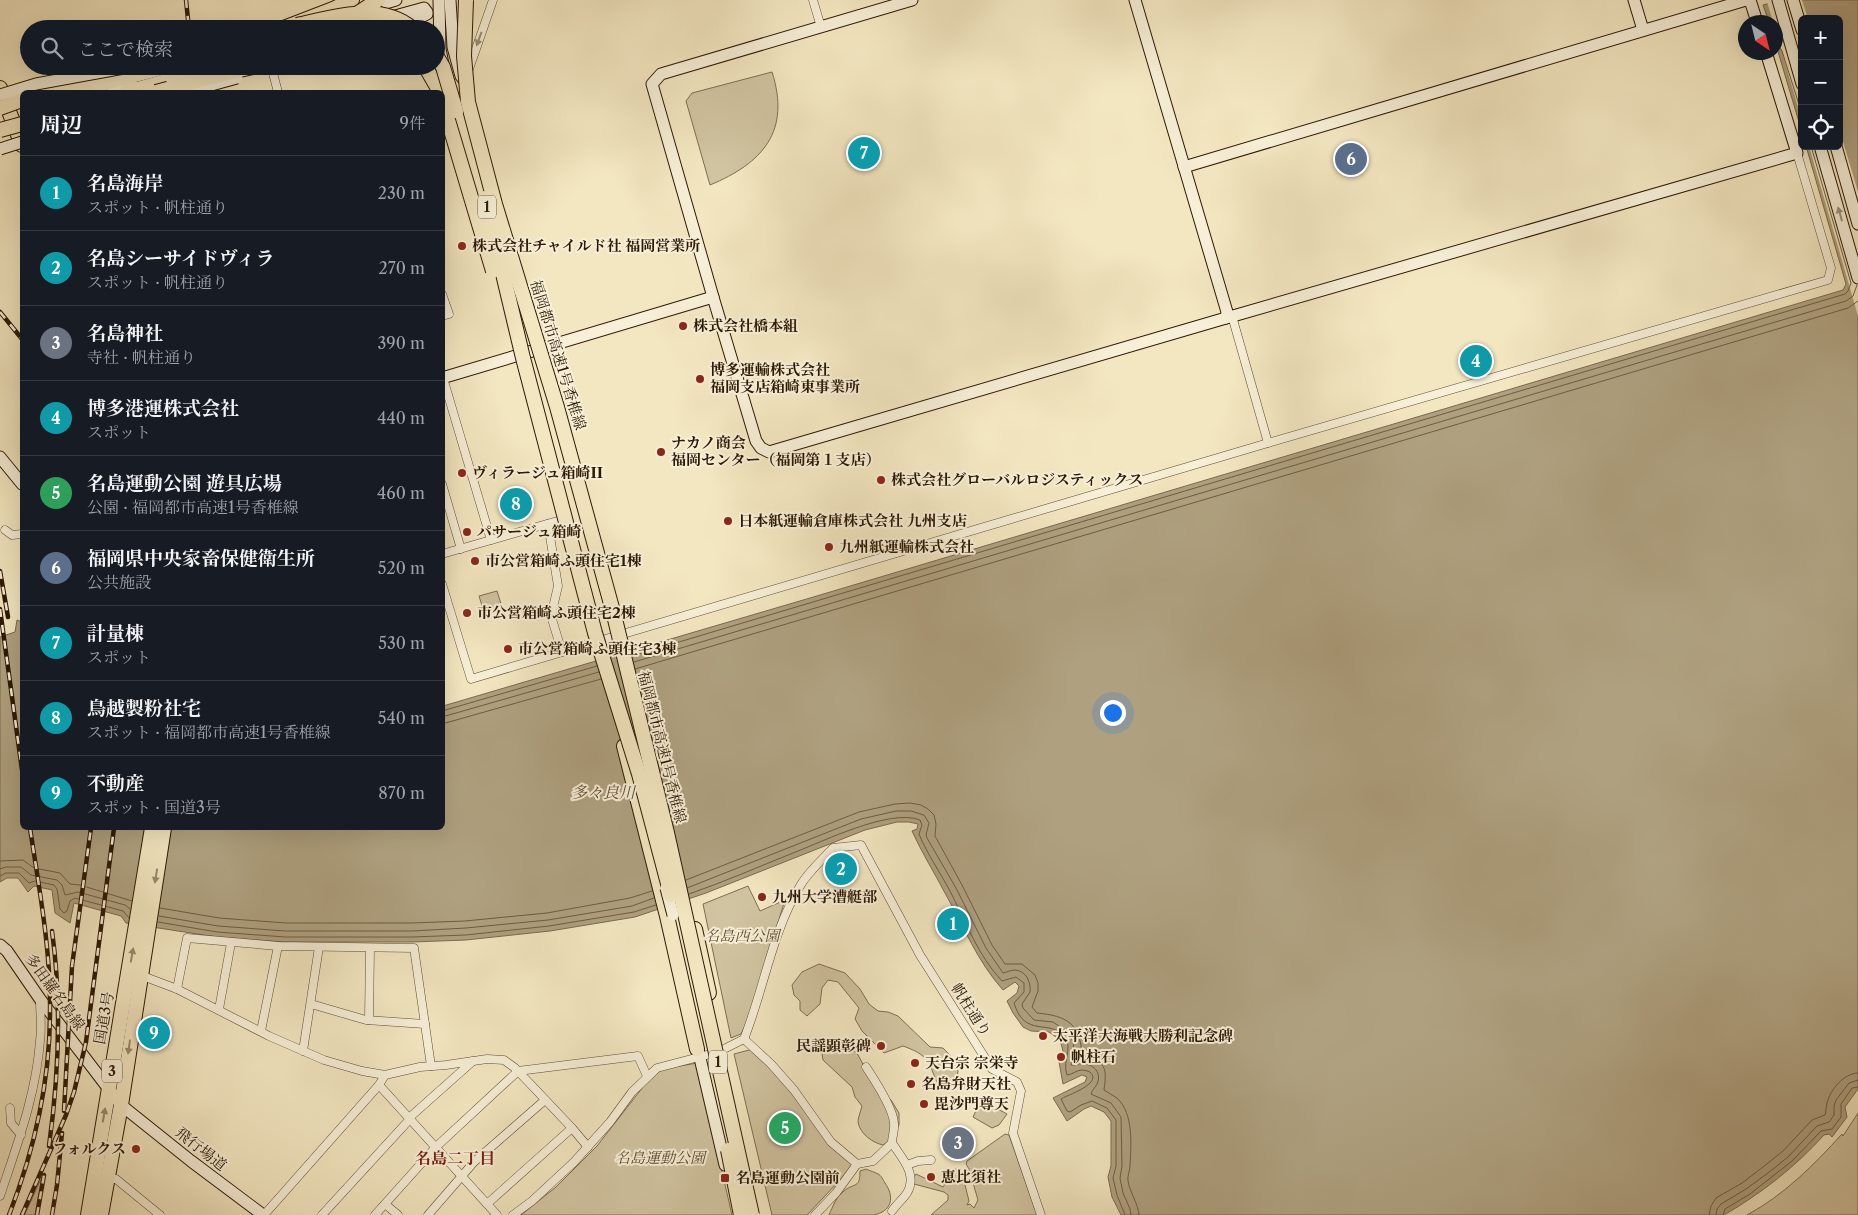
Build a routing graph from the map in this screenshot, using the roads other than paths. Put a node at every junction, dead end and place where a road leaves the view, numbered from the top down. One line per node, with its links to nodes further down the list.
1 (352, 0): 19 (highway, bridge)
2 (358, 0): 20 (street)
3 (378, 0): 23 (highway, bridge)
4 (396, 0): 22 (street)
5 (466, 0): 75 (highway, 福岡都市高速1号香椎線 / 1, bridge); 82 (highway, 福岡都市高速1号香椎線 / 1, bridge)
6 (493, 0): 45 (street, one-way to 45)
7 (813, 0): 28 (street)
8 (912, 0): 28 (street)
9 (1135, 0): 70 (street)
10 (1634, 0): 29 (street)
11 (1746, 0): 29 (street)
12 (1750, 0): 17 (street)
13 (1778, 0): 31 (street)
14 (1793, 0): 18 (street)
15 (446, 2): 16 (street); 27 (street); 45 (street)
16 (427, 12): 24 (street); 26 (street)
17 (1755, 15)
18 (1798, 17)
19 (305, 20)
20 (318, 20)
21 (321, 20): 25 (highway, bridge)
22 (329, 20)
23 (342, 20)
24 (381, 20)
25 (399, 20)
26 (414, 20)
27 (444, 20)
28 (821, 27): 73 (street)
29 (1643, 30): 70 (street)
30 (1768, 60): 69 (street)
31 (1798, 70)
32 (86, 75): 58 (street, bridge)
33 (104, 75): 47 (highway, bridge)
34 (149, 75): 48 (highway)
35 (151, 75): 49 (street)
36 (162, 75): 51 (highway)
37 (177, 75): 50 (street)
38 (207, 75): 54 (street)
39 (218, 75): 52 (highway, bridge)
40 (245, 75): 53 (street, bridge)
41 (272, 75): 55 (street)
42 (431, 75): 56 (highway)
43 (441, 75): 57 (street)
44 (444, 75): 75 (highway, bridge)
45 (463, 77): 78 (street)
46 (0, 88): 62 (highway)
47 (51, 90)
48 (80, 90)
49 (87, 90)
50 (120, 90)
51 (131, 90)
52 (163, 90)
53 (193, 90)
54 (206, 90)
55 (277, 90)
56 (440, 90)
57 (442, 90)
58 (0, 95)
59 (445, 100): 79 (street)
60 (445, 101): 82 (highway, bridge)
61 (20, 104): 62 (highway, bridge)
62 (13, 118): 63 (highway); 64 (highway)
63 (0, 134)
64 (20, 137)
65 (20, 144): 66 (street, bridge)
66 (0, 149)
67 (1821, 150): 72 (street, one-way to 67)
68 (1837, 150): 71 (street)
69 (1797, 153): 77 (street); 83 (street)
70 (1184, 167): 77 (street)
71 (1858, 224)
72 (1858, 278)
73 (713, 297): 77 (street); 78 (street)
74 (445, 303): 76 (street)
75 (527, 307): 95 (highway, 福岡都市高速1号香椎線 / 1, bridge)
76 (445, 315)
77 (1228, 317): 83 (street)
78 (537, 350): 79 (street); 95 (street)
79 (525, 354): 80 (street); 87 (street)
80 (445, 377)
81 (445, 385): 91 (street)
82 (536, 410): 96 (highway, 福岡都市高速1号香椎線 / 1, bridge)
83 (1268, 443): 97 (street)
84 (0, 457): 85 (street)
85 (20, 482)
86 (445, 494): 92 (street)
87 (569, 517): 88 (street); 100 (street, bridge)
88 (548, 524): 91 (street); 97 (street)
89 (5, 530): 90 (street)
90 (20, 534)
91 (490, 540): 92 (street)
92 (461, 548): 93 (street)
93 (445, 553)
94 (445, 594): 97 (street)
95 (613, 622): 100 (highway, bridge); 158 (highway, 福岡都市高速1号香椎線 / 1, bridge)
96 (599, 649): 100 (highway, bridge); 157 (highway, 福岡都市高速1号香椎線 / 1, bridge)
97 (562, 652)
98 (152, 830): 101 (highway, 国道3号 / 3)
99 (164, 830): 101 (highway, 国道3号 / 3, one-way to 101)
100 (678, 914): 115 (highway); 119 (highway)
101 (142, 928): 107 (highway, 国道3号 / 3); 127 (highway, 国道3号 / 3, one-way to 101)
102 (232, 943): 104 (street); 108 (street); 111 (street)
103 (0, 945): 109 (street, 多田羅名島線)
104 (278, 946): 105 (street); 114 (street)
105 (319, 947): 106 (street); 110 (street)
106 (370, 948): 112 (street); 113 (street)
107 (140, 975): 108 (street); 129 (highway, 国道3号 / 3, one-way to 129)
108 (177, 989): 111 (street)
109 (40, 999): 127 (street, 多田羅名島線); 133 (street)
110 (311, 1004): 112 (street); 117 (street)
111 (219, 1009): 114 (street)
112 (369, 1020): 113 (street)
113 (426, 1024): 121 (street)
114 (261, 1031): 117 (street)
115 (715, 1034): 118 (street)
116 (744, 1039): 118 (street); 138 (street); 160 (street, 帆柱通り)
117 (303, 1050): 124 (street)
118 (718, 1052): 119 (street); 158 (street)
119 (698, 1053): 125 (street); 156 (street)
120 (472, 1061): 121 (street); 123 (street); 131 (street)
121 (432, 1066): 124 (street)
122 (866, 1067): 134 (street)
123 (518, 1071): 125 (street); 128 (street); 136 (street)
124 (385, 1075): 126 (street)
125 (647, 1076): 135 (street)
126 (379, 1085): 131 (street); 149 (street)
127 (108, 1088): 129 (street, 多田羅名島線); 147 (highway, 国道3号 / 3, one-way to 127)
128 (546, 1100): 132 (street); 140 (street)
129 (121, 1105): 141 (highway, 国道3号 / 3); 149 (street, 飛行場道)
130 (10, 1108): 133 (street)
131 (410, 1118): 136 (street); 150 (street)
132 (572, 1128): 135 (street); 144 (street)
133 (21, 1135): 142 (street)
134 (892, 1143): 138 (street); 139 (street)
135 (588, 1147): 155 (street)
136 (436, 1148): 140 (street); 143 (street)
137 (931, 1160): 139 (street)
138 (857, 1164): 159 (street)
139 (907, 1165): 145 (street)
140 (462, 1176): 144 (street); 153 (street)
141 (107, 1179): 146 (street); 148 (highway, 国道3号 / 3)
142 (0, 1196)
143 (385, 1204): 151 (street); 152 (street)
144 (487, 1204): 154 (street)
145 (892, 1211)
146 (157, 1214)
147 (88, 1215)
148 (101, 1215)
149 (264, 1215)
150 (322, 1215)
151 (375, 1215)
152 (398, 1215)
153 (428, 1215)
154 (497, 1215)
155 (513, 1215)
156 (736, 1215)
157 (742, 1215)
158 (754, 1215)
159 (815, 1215)
160 (1041, 1215)

